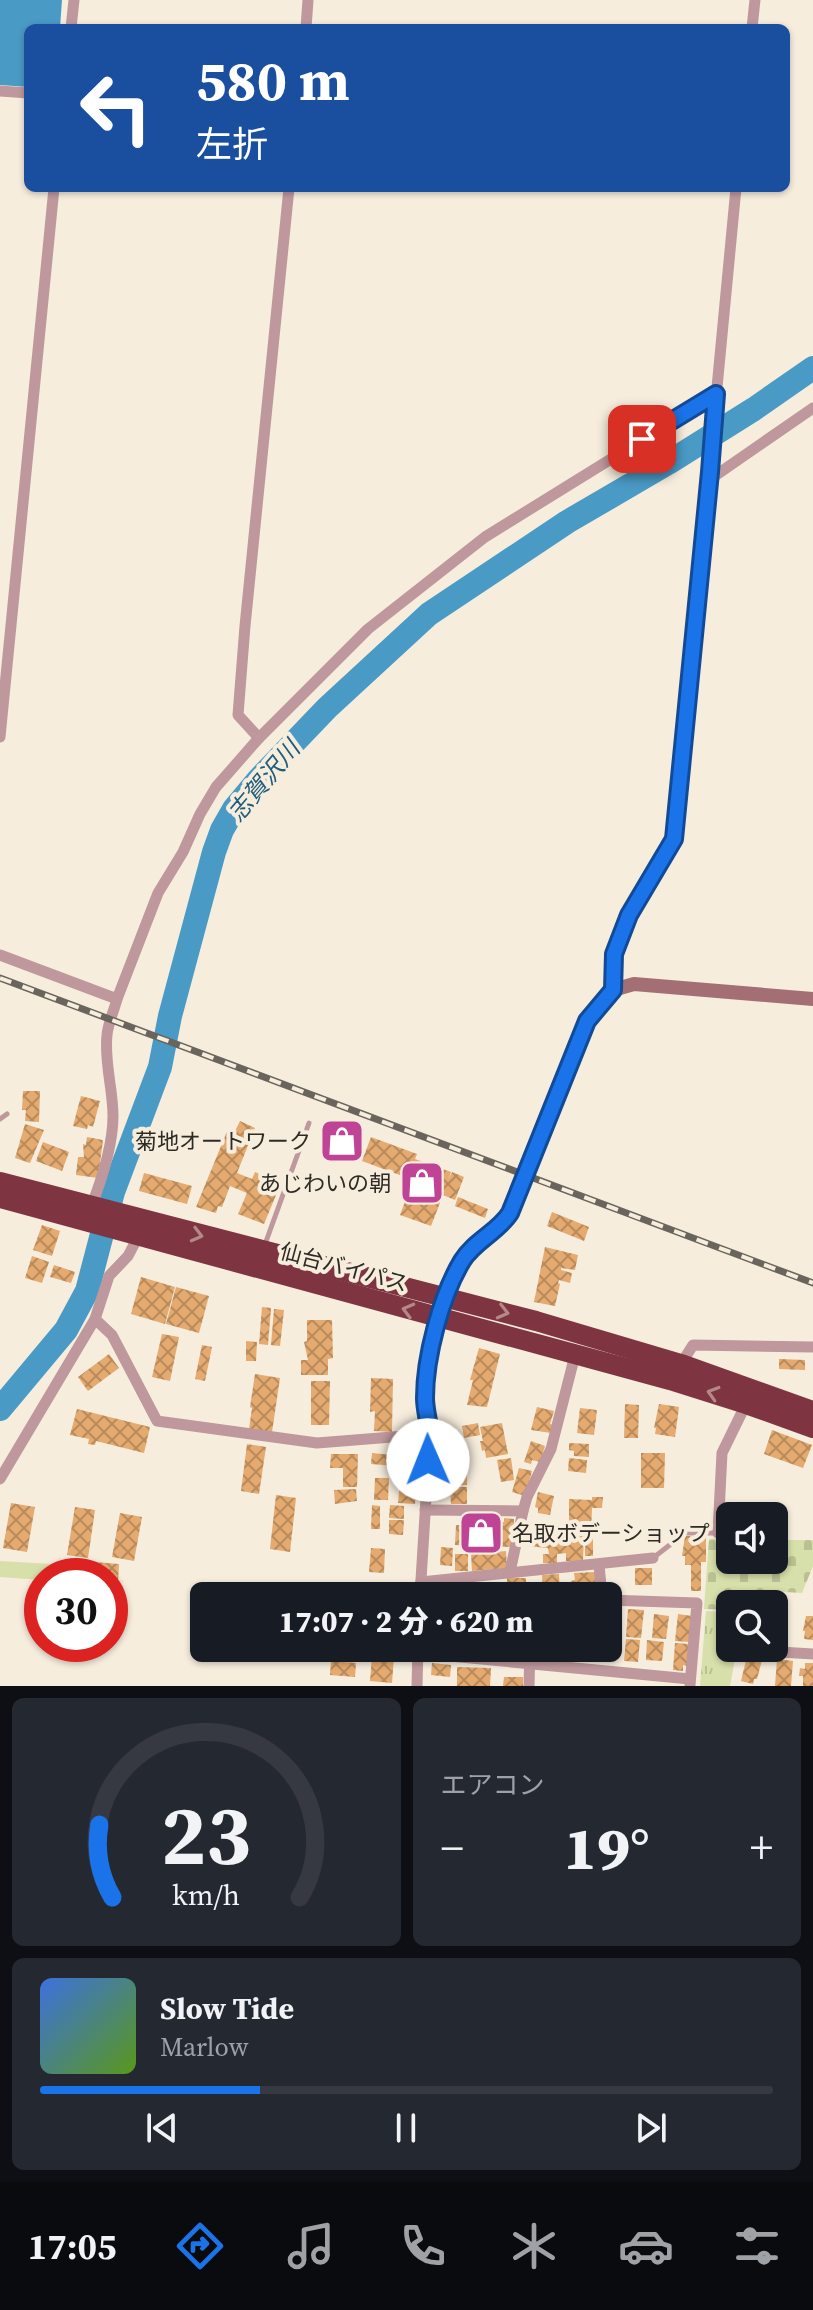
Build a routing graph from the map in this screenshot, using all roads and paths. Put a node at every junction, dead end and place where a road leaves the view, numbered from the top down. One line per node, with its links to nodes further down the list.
1 (74, 0): 4 (street)
2 (308, 0): 5 (street)
3 (755, 0): 6 (street)
4 (71, 24)
5 (306, 24)
6 (752, 24)
7 (0, 91): 8 (street)
8 (24, 93)
9 (54, 192): 15 (street)
10 (289, 192): 16 (street)
11 (736, 192): 12 (street)
12 (715, 398): 14 (street); 16 (street)
13 (813, 408): 14 (street)
14 (710, 476): 18 (street)
15 (0, 737)
16 (259, 738): 19 (street)
17 (0, 955): 19 (street)
18 (613, 990): 20 (street); 29 (street)
19 (117, 999): 25 (street)
20 (813, 999)
21 (7, 1114): 22 (lane)
22 (0, 1119)
23 (309, 1123): 28 (lane)
24 (1, 1197): 25 (highway, 仙台バイパス)
25 (91, 1213): 26 (highway, 仙台バイパス)
26 (119, 1223): 27 (highway, 仙台バイパス); 28 (highway, 仙台バイパス, one-way to 28)
27 (138, 1237): 30 (highway, 仙台バイパス, one-way to 27); 31 (street)
28 (262, 1252): 29 (highway, 仙台バイパス)
29 (446, 1298): 30 (street); 34 (highway, 仙台バイパス, one-way to 34)
30 (440, 1318): 33 (highway, 仙台バイパス); 38 (street)
31 (95, 1319): 38 (street); 39 (street)
32 (813, 1347): 34 (street)
33 (575, 1355): 35 (highway, 仙台バイパス, one-way to 33); 42 (street)
34 (681, 1364): 36 (highway, 仙台バイパス)
35 (746, 1404): 37 (highway, 仙台バイパス); 40 (street)
36 (813, 1411)
37 (813, 1428)
38 (430, 1434): 41 (street)
39 (0, 1479)
40 (720, 1502)
41 (425, 1510): 42 (street); 47 (street)
42 (523, 1511): 46 (street)
43 (716, 1533): 44 (lane)
44 (653, 1558): 45 (street)
45 (599, 1565): 46 (street); 48 (street)
46 (510, 1572): 47 (street)
47 (421, 1582)
48 (601, 1582)
49 (622, 1600): 55 (street)
50 (788, 1652): 51 (street)
51 (813, 1654)
52 (418, 1662): 56 (street)
53 (506, 1662): 54 (street)
54 (530, 1665): 55 (street); 57 (street)
55 (690, 1683)
56 (417, 1686)
57 (529, 1686)

